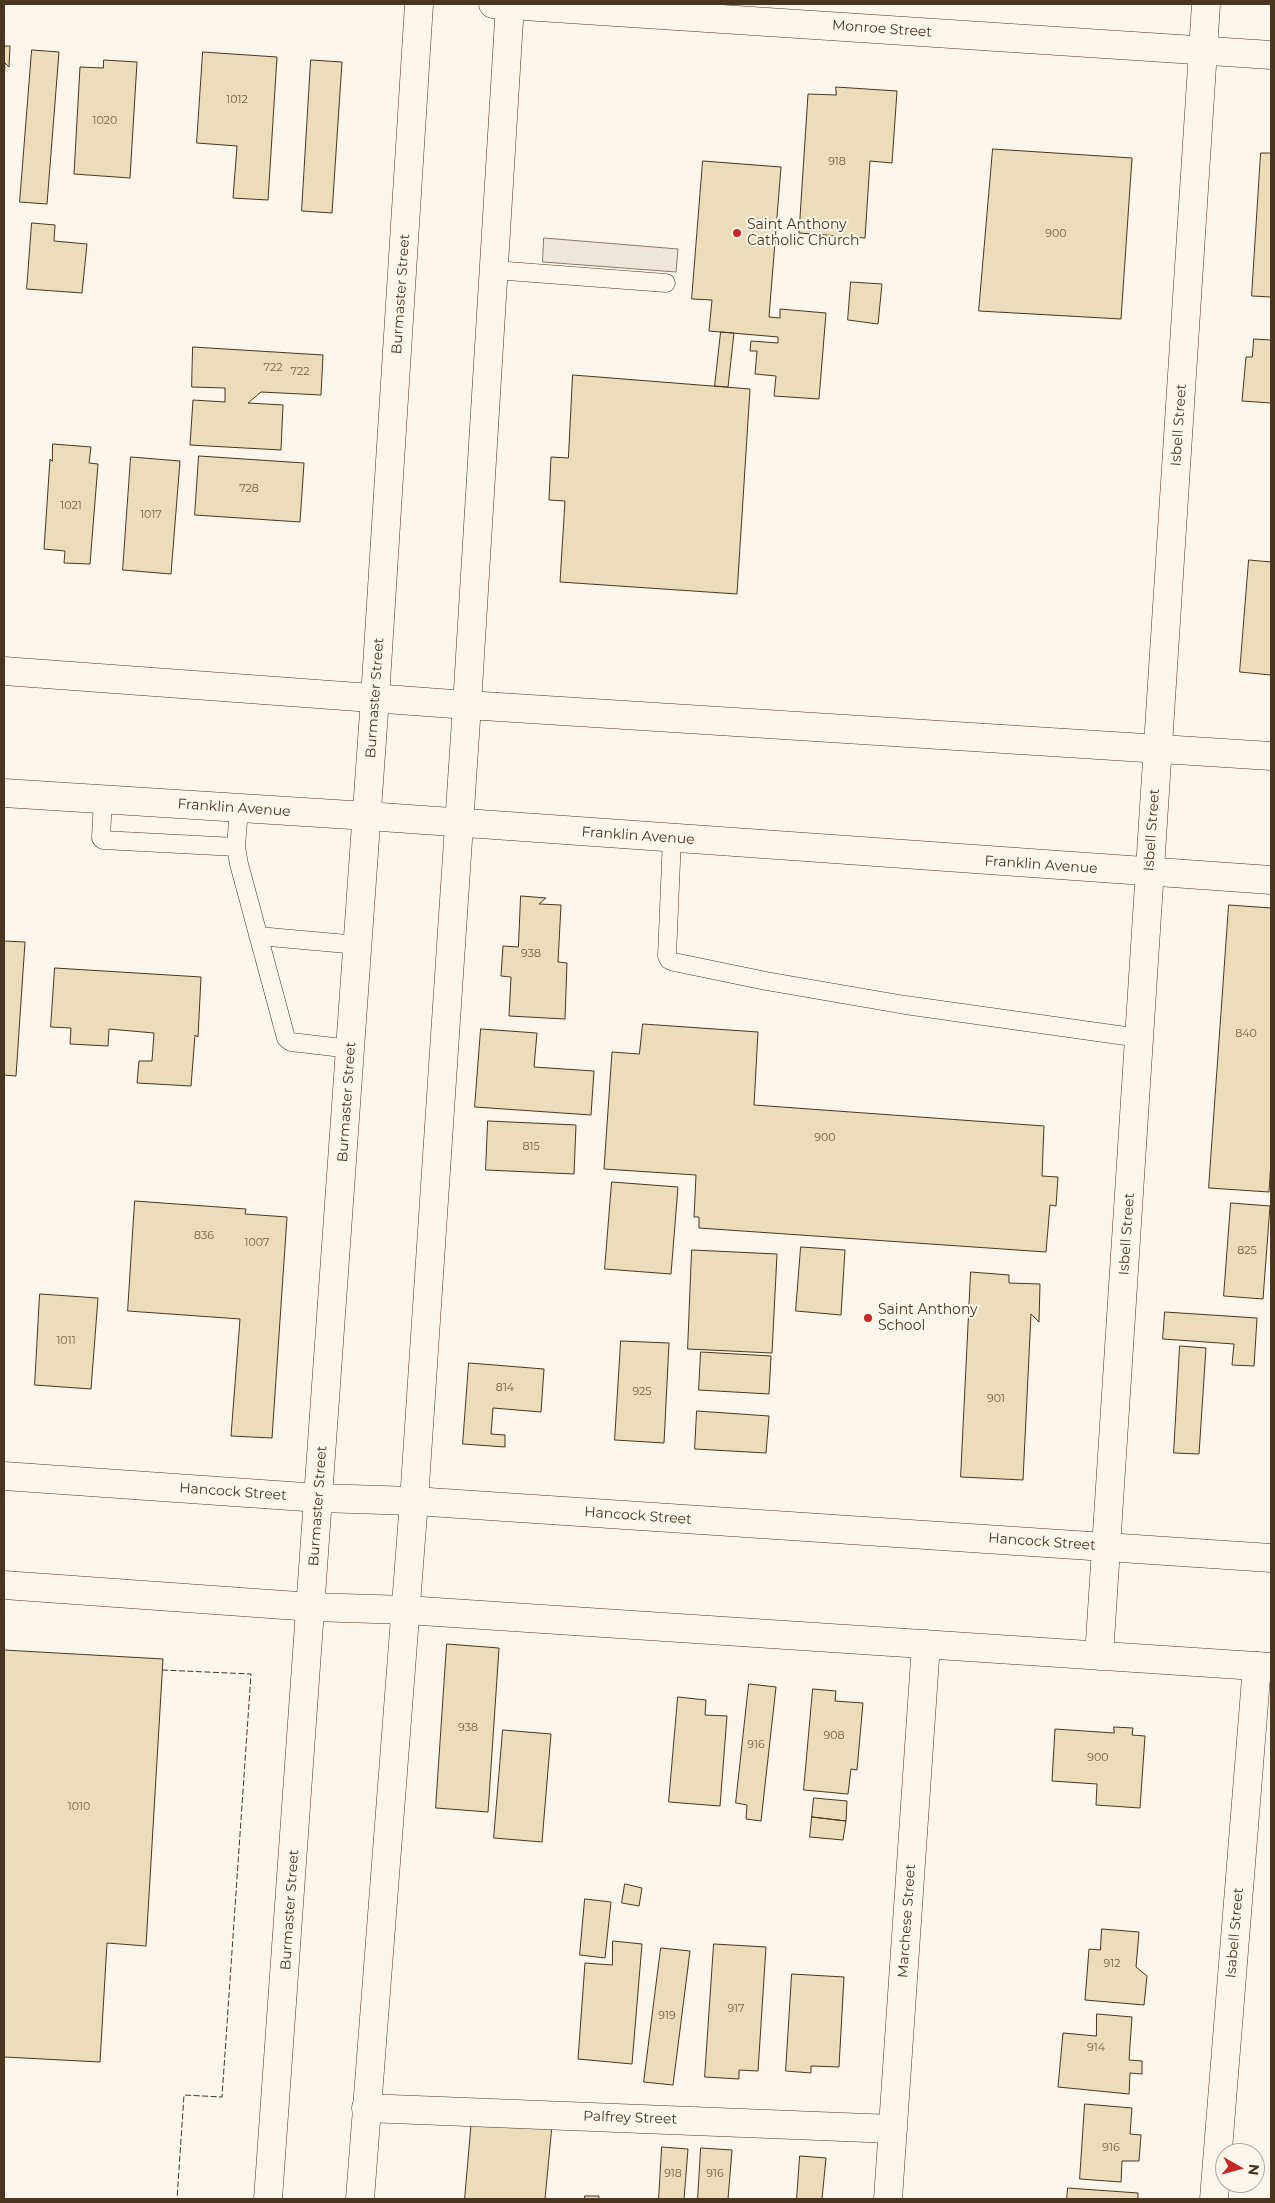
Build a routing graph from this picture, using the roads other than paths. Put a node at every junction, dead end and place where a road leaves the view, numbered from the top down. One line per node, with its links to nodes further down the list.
1 (420, 4): 9 (street, Burmaster Street)
2 (504, 4): 4 (street, Monroe Street); 6 (street)
3 (1206, 4): 4 (street, Isbell Street)
4 (1203, 50): 5 (street, Monroe Street); 11 (street, Isbell Street)
5 (1271, 55)
6 (494, 270): 7 (lane); 10 (street)
7 (666, 283)
8 (4, 672): 9 (street)
9 (375, 698): 10 (street); 16 (street, Burmaster Street)
10 (467, 705): 11 (street); 17 (street)
11 (1158, 750): 12 (street); 20 (street, Isbell Street)
12 (1271, 756)
13 (4, 793): 14 (street, Franklin Avenue)
14 (103, 799): 15 (street, Franklin Avenue); 19 (lane)
15 (240, 808): 16 (street, Franklin Avenue); 19 (lane)
16 (367, 816): 17 (street, Franklin Avenue); 23 (street, Burmaster Street)
17 (460, 824): 18 (street, Franklin Avenue); 28 (street)
18 (672, 838): 20 (street, Franklin Avenue); 24 (lane)
19 (236, 847): 22 (lane)
20 (1150, 873): 21 (street, Franklin Avenue); 24 (street, Isbell Street)
21 (1271, 880)
22 (258, 936): 23 (lane); 25 (lane)
23 (358, 945): 25 (street, Burmaster Street)
24 (1140, 1038): 29 (street, Isbell Street)
25 (351, 1049): 27 (street, Burmaster Street)
26 (4, 1476): 27 (street, Hancock Street)
27 (319, 1498): 28 (street, Hancock Street); 32 (street, Burmaster Street)
28 (414, 1501): 29 (street, Hancock Street); 33 (street)
29 (1106, 1546): 30 (street, Hancock Street); 35 (street, Isbell Street)
30 (1271, 1558)
31 (4, 1585): 32 (street)
32 (312, 1607): 33 (street); 39 (street, Burmaster Street)
33 (406, 1610): 34 (street); 37 (street)
34 (926, 1644): 35 (street); 38 (street, Marchese Street)
35 (1099, 1656): 36 (street)
36 (1264, 1667): 42 (street, Isabell Street)
37 (366, 2108): 38 (street, Palfrey Street); 40 (street)
38 (893, 2129): 41 (street, Marchese Street)
39 (268, 2199)
40 (360, 2199)
41 (888, 2199)
42 (1214, 2199)

